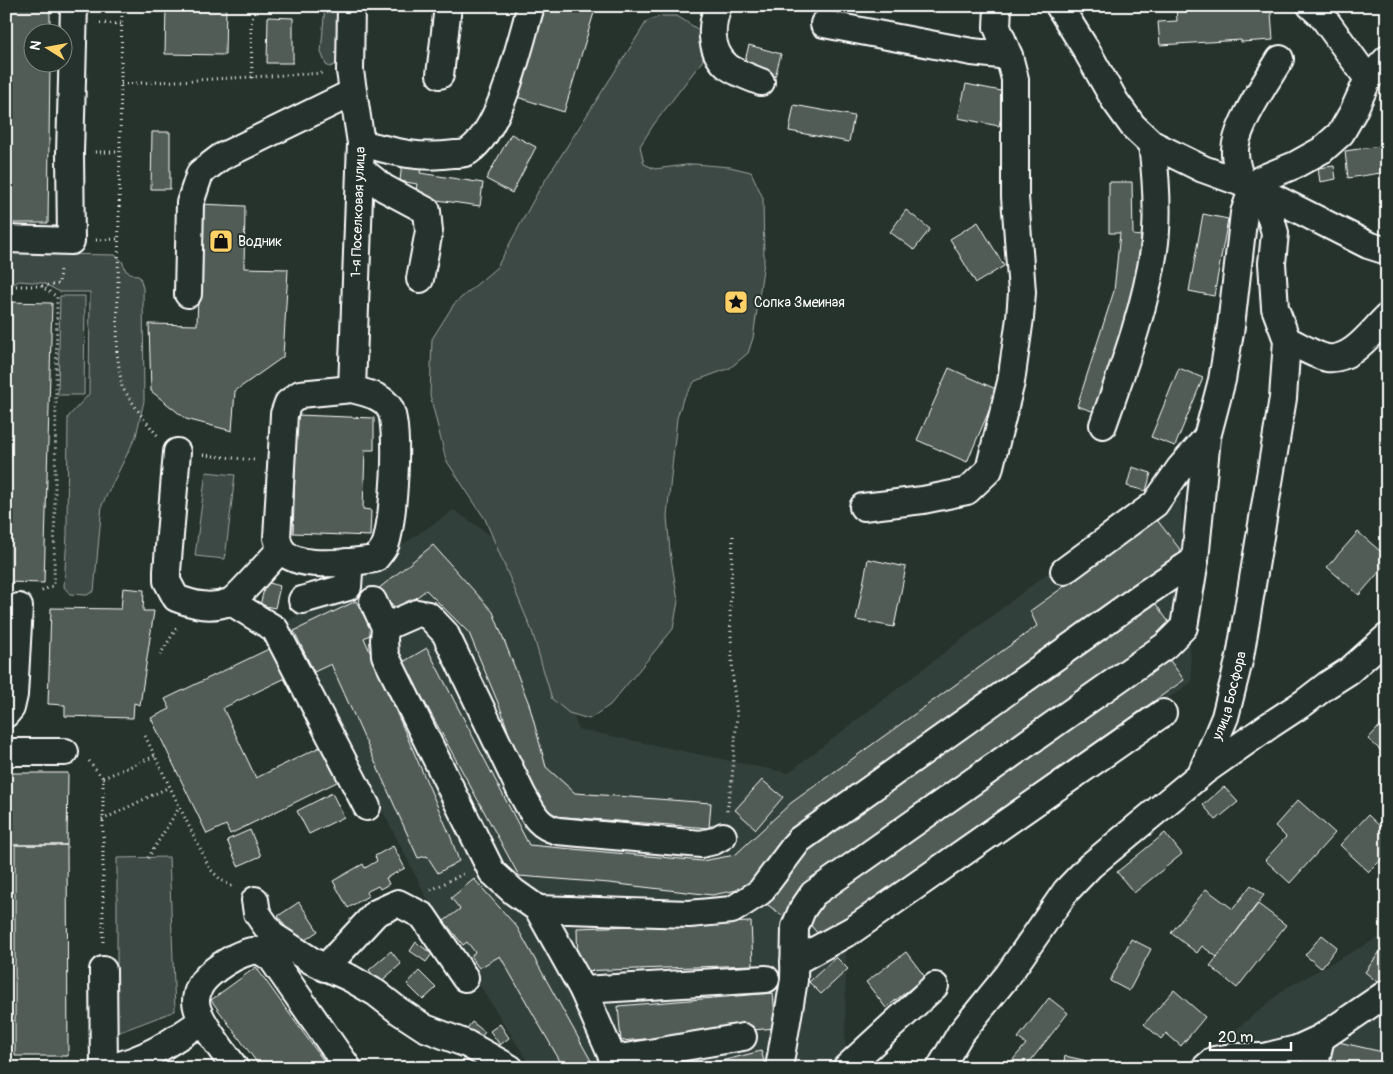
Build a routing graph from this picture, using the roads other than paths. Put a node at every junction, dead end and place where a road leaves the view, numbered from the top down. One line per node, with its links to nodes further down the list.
1 (74, 6): 21 (street)
2 (351, 6): 15 (street, 1-я Поселковая улица)
3 (448, 6): 13 (street)
4 (531, 6): 17 (street)
5 (718, 6): 16 (street)
6 (998, 6): 10 (street)
7 (1059, 6): 18 (street)
8 (1311, 6): 14 (street)
9 (824, 24): 10 (street)
10 (1009, 56): 31 (street)
11 (1280, 59): 20 (street)
12 (1387, 59): 14 (street)
13 (440, 75)
14 (1368, 79): 20 (street)
15 (351, 82): 17 (street, 1-я Поселковая улица); 24 (street)
16 (761, 82)
17 (361, 143): 19 (street, 1-я Поселковая улица)
18 (1152, 144): 20 (street); 28 (street)
19 (360, 169): 23 (street); 27 (street, 1-я Поселковая улица)
20 (1247, 185): 22 (street); 26 (street); 29 (street)
21 (6, 239)
22 (1387, 251)
23 (420, 278)
24 (188, 294)
25 (1387, 317): 26 (street)
26 (1287, 340): 46 (street, улица Босфора)
27 (352, 389): 32 (street); 34 (street)
28 (1103, 425)
29 (1207, 437): 33 (street); 35 (street)
30 (177, 452): 39 (street)
31 (863, 507)
32 (281, 549): 34 (street); 39 (street)
33 (1196, 560): 50 (street); 51 (street)
34 (347, 562): 37 (street)
35 (1064, 571)
36 (25, 599): 43 (street)
37 (302, 600)
38 (373, 601): 40 (street)
39 (232, 602): 47 (street)
40 (385, 627): 48 (street); 50 (street)
41 (1387, 637): 46 (street)
42 (1164, 713): 51 (street)
43 (6, 714)
44 (6, 752): 45 (street)
45 (65, 752)
46 (1201, 774): 70 (street, улица Босфора)
47 (367, 807)
48 (724, 836)
49 (255, 900): 52 (street)
50 (538, 909): 57 (street)
51 (794, 962): 68 (street)
52 (325, 968): 54 (street); 67 (street)
53 (103, 970): 63 (street)
54 (465, 978)
55 (766, 979): 57 (street)
56 (935, 986): 69 (street)
57 (583, 990): 62 (street)
58 (1387, 993): 61 (street)
59 (202, 1021): 64 (street); 65 (street); 66 (street)
60 (743, 1038): 62 (street)
61 (1321, 1038): 71 (street); 72 (street)
62 (615, 1063)
63 (104, 1068)
64 (109, 1068)
65 (235, 1068)
66 (348, 1068)
67 (510, 1068)
68 (779, 1068)
69 (846, 1068)
70 (940, 1068)
71 (1205, 1068)
72 (1314, 1068)

